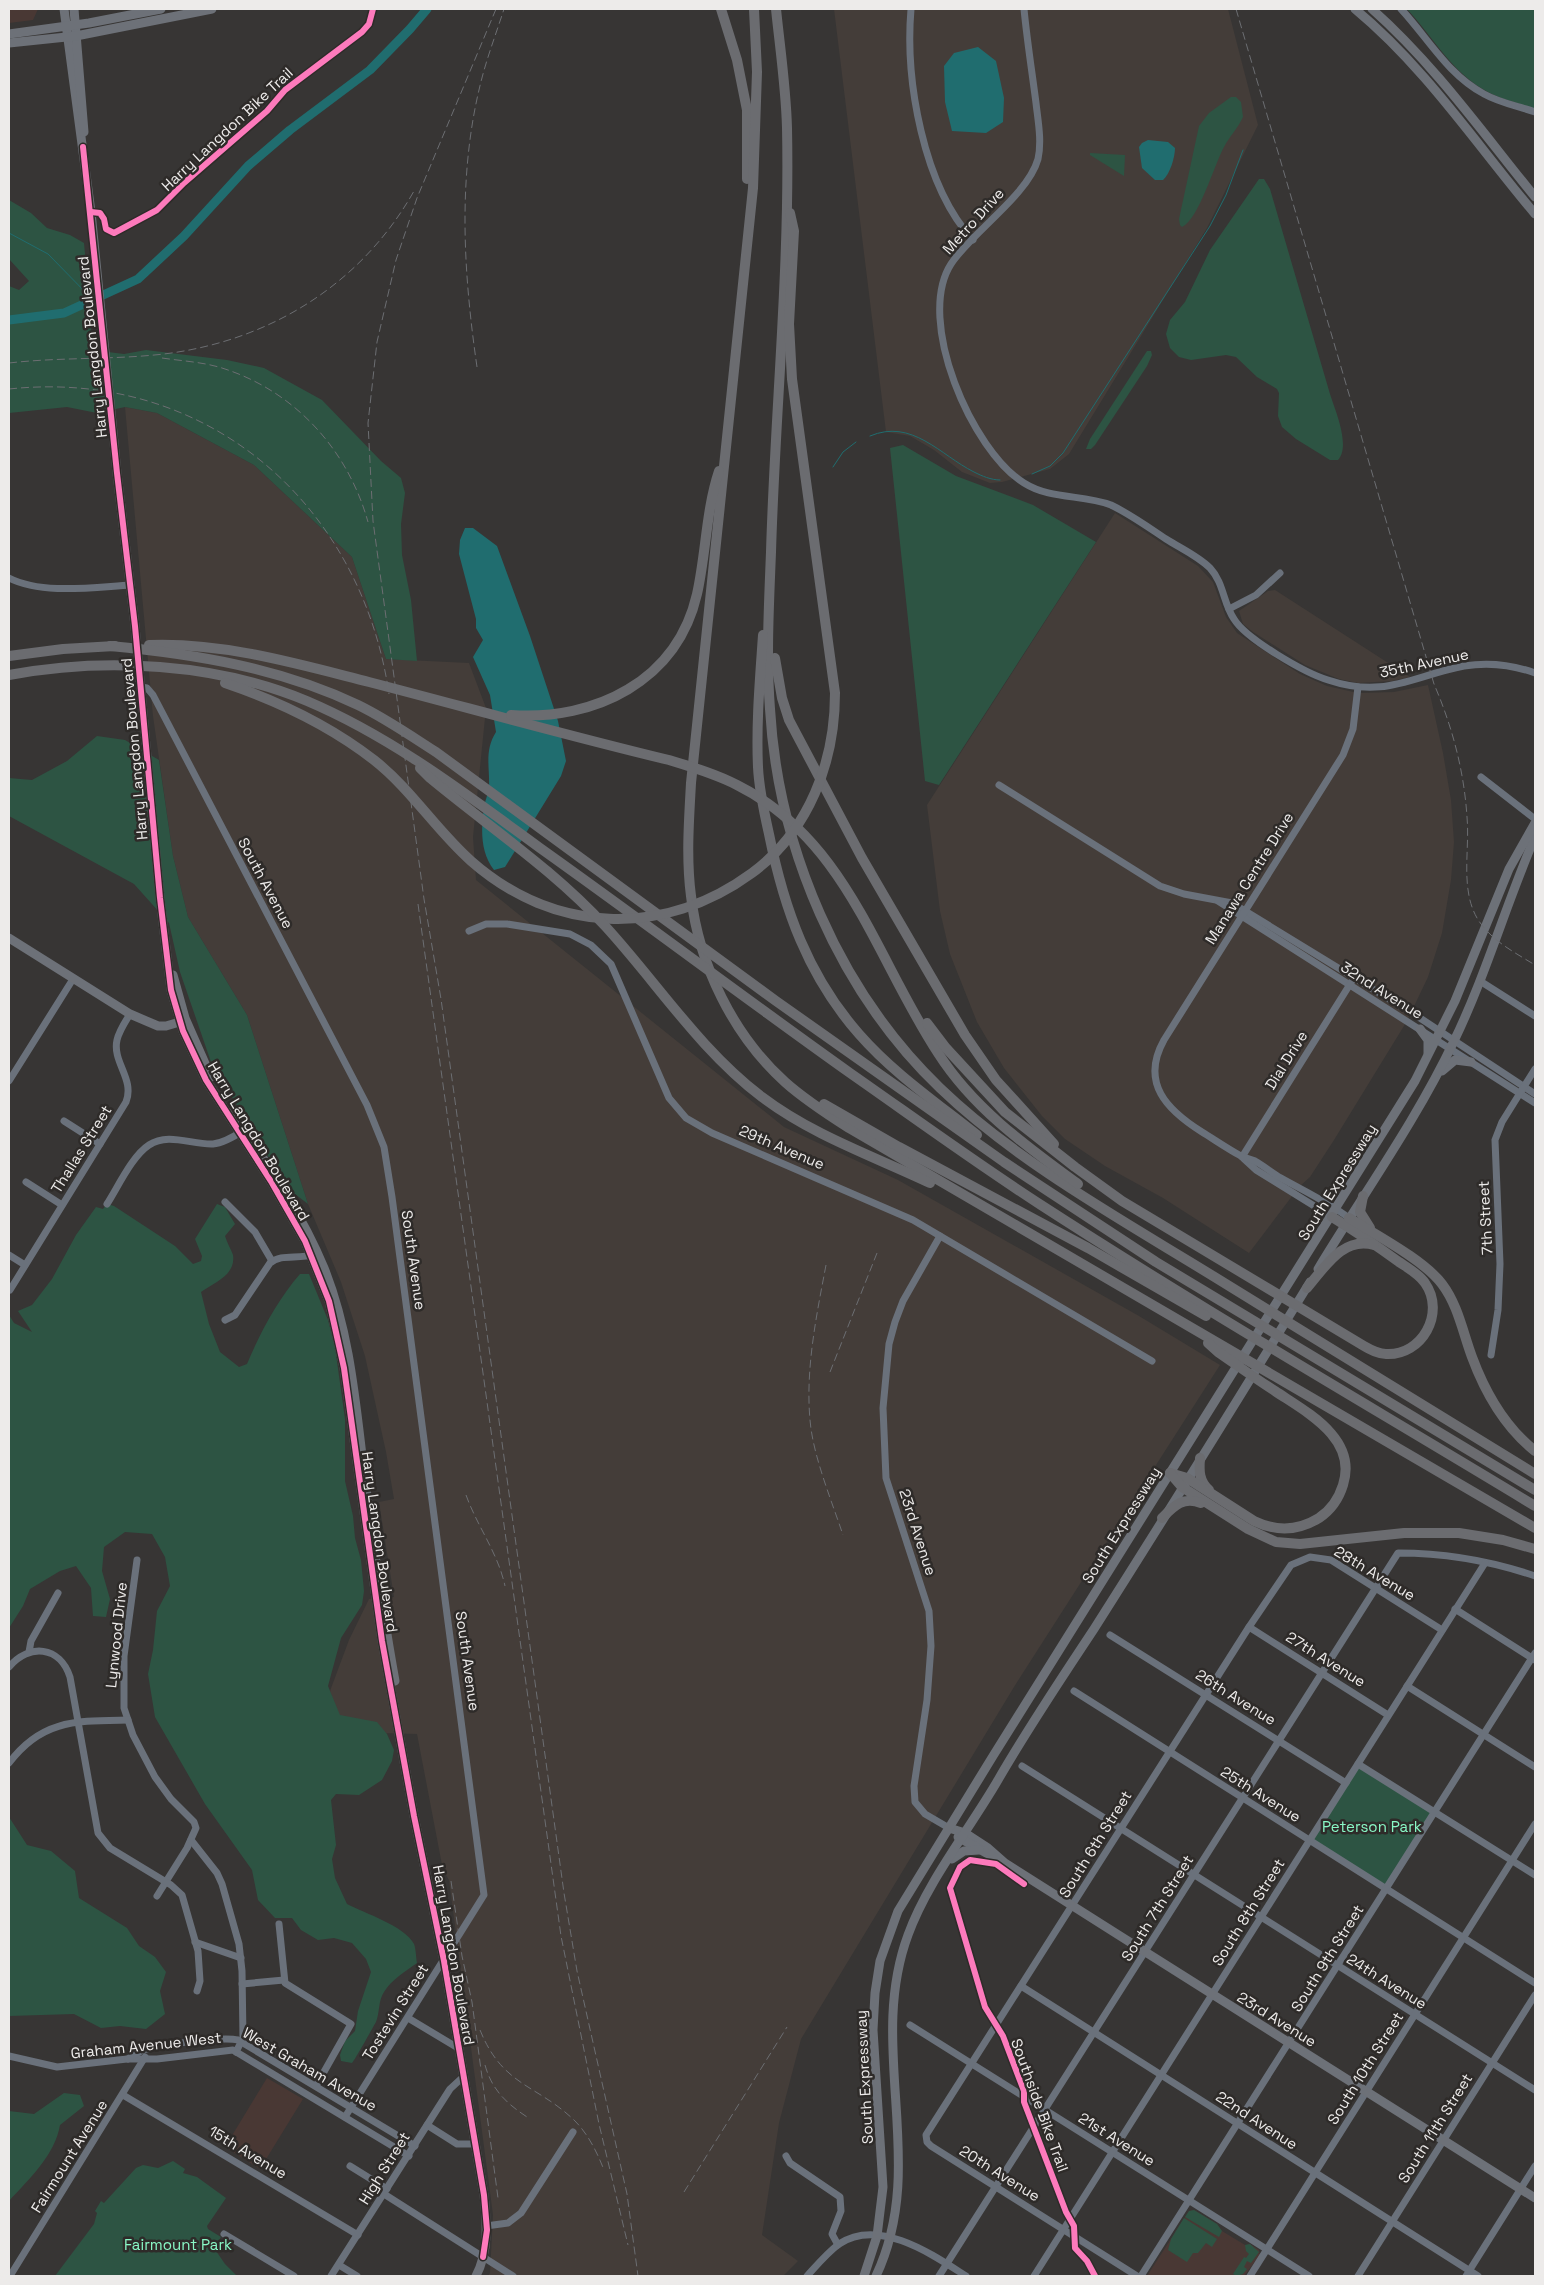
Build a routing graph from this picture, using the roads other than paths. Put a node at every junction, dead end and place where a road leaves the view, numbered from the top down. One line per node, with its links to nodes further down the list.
1 (64, 9): 13 (main road, Harry Langdon Boulevard)
2 (74, 9): 13 (main road, Harry Langdon Boulevard)
3 (161, 9): 13 (main road)
4 (212, 9): 15 (main road)
5 (722, 9): 21 (highway)
6 (754, 9): 21 (highway)
7 (776, 9): 18 (highway)
8 (911, 9): 22 (street)
9 (1024, 9): 22 (street, Metro Drive)
10 (1355, 9): 20 (main road)
11 (1372, 9): 19 (main road)
12 (1400, 9): 17 (street)
13 (71, 26): 14 (main road); 15 (main road, Harry Langdon Boulevard)
14 (9, 34)
15 (72, 36): 16 (main road); 28 (main road, Harry Langdon Boulevard)
16 (9, 43)
17 (1535, 112)
18 (787, 194): 25 (highway); 33 (highway)
19 (1535, 197)
20 (1535, 214)
21 (749, 226): 23 (highway)
22 (972, 240): 24 (street, Metro Drive)
23 (727, 443): 38 (highway); 59 (highway)
24 (1118, 508): 30 (street, 35th Avenue)
25 (770, 567): 29 (highway); 75 (highway)
26 (1280, 573): 30 (street)
27 (9, 578): 28 (street)
28 (131, 585): 36 (main road, Harry Langdon Boulevard)
29 (769, 603): 76 (highway); 88 (highway)
30 (1229, 609): 37 (street, 35th Avenue)
31 (110, 646): 32 (highway); 38 (highway); 75 (highway)
32 (9, 656)
33 (195, 673): 35 (highway); 39 (highway)
34 (1535, 673): 37 (street, 35th Avenue)
35 (9, 676)
36 (141, 687): 47 (main road, Harry Langdon Boulevard); 154 (street, South Avenue)
37 (1358, 687): 44 (street, Manawa Centre Drive)
38 (482, 712): 52 (highway)
39 (411, 758): 83 (highway); 95 (highway)
40 (1482, 777): 42 (street)
41 (999, 785): 44 (street, 32nd Avenue)
42 (1535, 825): 60 (main road, South Expressway)
43 (1535, 837): 50 (main road, South Expressway)
44 (1242, 914): 48 (street, 32nd Avenue); 51 (street, 32nd Avenue); 74 (street, Manawa Centre Drive)
45 (469, 931): 85 (street, 29th Avenue)
46 (9, 938): 49 (main road)
47 (166, 949): 53 (main road, Harry Langdon Boulevard); 56 (main road, Harry Langdon Boulevard)
48 (1354, 978): 51 (street, Dial Drive); 60 (street, 32nd Avenue)
49 (73, 979): 54 (main road); 66 (street)
50 (1480, 981): 55 (street); 62 (main road, South Expressway)
51 (1349, 985): 58 (street, 32nd Avenue); 74 (street, Dial Drive)
52 (906, 997): 76 (highway); 88 (highway)
53 (176, 1009): 56 (main road, Harry Langdon Boulevard); 57 (main road)
54 (130, 1014): 57 (main road); 73 (street, Thallas Street)
55 (1535, 1016)
56 (182, 1023): 57 (main road); 61 (main road, Harry Langdon Boulevard); 72 (main road, Harry Langdon Boulevard)
57 (168, 1028): 61 (main road)
58 (1420, 1029): 60 (street, 32nd Avenue); 64 (main road)
59 (745, 1036): 83 (highway); 95 (highway)
60 (1439, 1036): 62 (street, 32nd Avenue); 64 (main road, South Expressway)
61 (186, 1038): 72 (main road, Harry Langdon Boulevard)
62 (1452, 1046): 63 (street, 32nd Avenue); 67 (main road, South Expressway); 68 (street, 32nd Avenue)
63 (1470, 1062): 67 (main road); 68 (street, 32nd Avenue)
64 (1424, 1065): 82 (main road, South Expressway)
65 (1535, 1069): 68 (street, 7th Street)
66 (9, 1081)
67 (1434, 1081): 78 (main road, South Expressway)
68 (1522, 1089): 69 (street, 32nd Avenue); 70 (street, 32nd Avenue); 97 (street, 7th Street)
69 (1535, 1094)
70 (1535, 1103)
71 (64, 1121): 73 (street)
72 (242, 1132): 80 (street); 87 (main road, Harry Langdon Boulevard)
73 (100, 1144): 81 (street, Thallas Street)
74 (1242, 1157): 82 (street)
75 (1004, 1162): 104 (highway)
76 (1075, 1167): 86 (highway)
77 (26, 1182): 81 (street)
78 (1363, 1196): 84 (main road, South Expressway); 86 (highway)
79 (225, 1202): 90 (street)
80 (107, 1204)
81 (62, 1205): 91 (street, Thallas Street)
82 (1334, 1213): 84 (highway); 101 (main road, South Expressway)
83 (1002, 1219): 96 (highway)
84 (1347, 1222): 86 (highway); 92 (main road, South Expressway)
85 (940, 1236): 98 (street, 29th Avenue); 142 (street, 23rd Avenue)
86 (1381, 1243): 92 (highway); 99 (highway)
87 (314, 1254): 90 (street); 163 (main road, Harry Langdon Boulevard)
88 (1176, 1254): 102 (highway)
89 (9, 1255): 91 (street)
90 (272, 1261): 94 (street)
91 (25, 1265): 93 (street, Thallas Street)
92 (1307, 1288): 100 (main road, South Expressway)
93 (10, 1290)
94 (225, 1320)
95 (1234, 1329): 106 (highway)
96 (1220, 1349): 105 (highway); 108 (highway)
97 (1491, 1355)
98 (1152, 1361)
99 (1535, 1451)
100 (1200, 1458): 103 (main road, South Expressway); 105 (highway)
101 (1170, 1473): 103 (highway); 142 (main road, South Expressway)
102 (1535, 1474)
103 (1184, 1483): 105 (highway); 107 (main road, South Expressway)
104 (1535, 1490)
105 (1220, 1506): 107 (highway); 109 (highway)
106 (1535, 1506)
107 (1162, 1518): 139 (main road, South Expressway)
108 (1535, 1528)
109 (1535, 1549)
110 (138, 1560): 129 (street, Lynwood Drive)
111 (1485, 1563): 113 (street); 114 (street, South 7th Street); 116 (street, South 8th Street)
112 (1291, 1566): 114 (street, 28th Avenue); 117 (street, South 6th Street)
113 (1535, 1576)
114 (1376, 1588): 118 (street, 28th Avenue); 123 (street, South 7th Street)
115 (58, 1593): 120 (street)
116 (1455, 1609): 118 (street, South 8th Street); 121 (street)
117 (1249, 1627): 123 (street, 27th Avenue); 126 (street, South 6th Street)
118 (1442, 1630): 124 (street, South 8th Street)
119 (1110, 1635): 126 (street, 26th Avenue)
120 (29, 1652): 122 (street); 128 (street)
121 (1534, 1657): 130 (street, South 9th Street)
122 (9, 1666)
123 (1322, 1673): 127 (street, 27th Avenue); 131 (street, South 7th Street)
124 (1407, 1686): 127 (street, South 8th Street); 130 (street)
125 (1074, 1691): 132 (street, 25th Avenue)
126 (1206, 1694): 131 (street, 26th Avenue); 132 (street, South 6th Street)
127 (1388, 1715): 134 (street, South 8th Street)
128 (78, 1720): 129 (street); 133 (street); 152 (street)
129 (128, 1720): 145 (street, Lynwood Drive)
130 (1484, 1735): 136 (street); 140 (street, South 9th Street)
131 (1280, 1741): 137 (street, 26th Avenue); 138 (street, South 7th Street)
132 (1170, 1752): 138 (street, 25th Avenue); 143 (street, South 6th Street)
133 (9, 1762)
134 (1358, 1764): 137 (street, South 8th Street); 140 (street)
135 (1022, 1766): 143 (street, 24th Avenue)
136 (1535, 1767)
137 (1346, 1783): 146 (street, South 8th Street)
138 (1243, 1798): 146 (street, 25th Avenue); 150 (street, South 7th Street)
139 (979, 1810): 144 (main road, South Expressway); 147 (main road)
140 (1435, 1812): 148 (street); 153 (street, South 9th Street)
141 (1535, 1824): 148 (street, South 10th Street)
142 (949, 1828): 144 (main road, 23rd Avenue); 218 (main road, South Expressway)
143 (1121, 1829): 150 (street, 24th Avenue); 156 (street, South 6th Street)
144 (964, 1836): 147 (main road, 23rd Avenue); 149 (main road, South Expressway)
145 (191, 1840): 152 (street); 162 (street)
146 (1310, 1840): 153 (street, 25th Avenue); 157 (street, South 8th Street)
147 (983, 1849): 149 (main road); 156 (main road, 23rd Avenue)
148 (1512, 1861): 151 (street); 159 (street, South 10th Street)
149 (943, 1868): 219 (main road, South Expressway)
150 (1194, 1875): 157 (street, 24th Avenue); 161 (street, South 7th Street)
151 (1535, 1875)
152 (166, 1881): 155 (street); 160 (street)
153 (1386, 1889): 159 (street, 25th Avenue); 164 (street, South 9th Street)
154 (484, 1895): 163 (street, Tostevin Street)
155 (157, 1896)
156 (1072, 1906): 161 (main road, 23rd Avenue); 168 (street, South 6th Street)
157 (1261, 1918): 164 (street, 24th Avenue); 170 (street, South 8th Street)
158 (279, 1924): 165 (street)
159 (1464, 1938): 166 (street, 25th Avenue); 172 (street, South 10th Street)
160 (195, 1942): 162 (street); 169 (street)
161 (1145, 1952): 170 (main road, 23rd Avenue); 175 (street, South 7th Street)
162 (241, 1958): 167 (street)
163 (444, 1961): 173 (street, Tostevin Street); 178 (main road, Harry Langdon Boulevard)
164 (1338, 1966): 172 (street, 24th Avenue); 177 (street, South 9th Street)
165 (284, 1980): 167 (street); 188 (street)
166 (1535, 1983)
167 (242, 1984): 176 (street)
168 (1022, 1986): 175 (street, 22nd Avenue); 185 (street, South 6th Street)
169 (197, 1991)
170 (1212, 1994): 177 (main road, 23rd Avenue); 186 (street, South 8th Street)
171 (1535, 1995): 184 (street, South 11th Street)
172 (1415, 2015): 184 (street, 24th Avenue); 190 (street, South 10th Street)
173 (408, 2018): 178 (street); 192 (street, Tostevin Street)
174 (910, 2025): 185 (street, 21st Avenue)
175 (1094, 2033): 186 (street, 22nd Avenue); 193 (street, South 7th Street)
176 (241, 2042): 179 (street, West Graham Avenue); 180 (street); 188 (street, West Graham Avenue)
177 (1289, 2043): 190 (main road, 23rd Avenue); 195 (street, South 9th Street)
178 (458, 2048): 187 (main road, Harry Langdon Boulevard)
179 (149, 2050): 182 (street, West Graham Avenue); 183 (street, Fairmount Avenue)
180 (236, 2052): 183 (street, Graham Avenue West); 194 (street, Graham Avenue West)
181 (9, 2056): 182 (street, Graham Avenue West)
182 (127, 2059): 183 (street, Graham Avenue West)
183 (144, 2059): 191 (street, Fairmount Avenue)
184 (1492, 2063): 189 (street, 24th Avenue); 199 (street, South 11th Street)
185 (972, 2064): 193 (street, 21st Avenue); 198 (street, South 6th Street)
186 (1161, 2075): 195 (street, 22nd Avenue); 202 (street, South 8th Street)
187 (463, 2077): 196 (street, High Street); 200 (main road, Harry Langdon Boulevard)
188 (316, 2086): 192 (street, West Graham Avenue)
189 (1535, 2090)
190 (1367, 2092): 199 (main road, 23rd Avenue); 207 (street, South 10th Street)
191 (123, 2095): 217 (street, 15th Avenue); 226 (street, Fairmount Avenue)
192 (351, 2107): 194 (street, Tostevin Street); 201 (street, West Graham Avenue)
193 (1045, 2110): 202 (street, 21st Avenue); 208 (street, South 7th Street)
194 (344, 2117): 203 (street, Graham Avenue West)
195 (1238, 2124): 207 (street, 22nd Avenue); 212 (street, South 9th Street)
196 (427, 2125): 200 (street); 201 (street, High Street)
197 (573, 2132): 214 (street)
198 (926, 2139): 208 (street, 20th Avenue)
199 (1444, 2140): 209 (main road, 23rd Avenue); 213 (street, South 11th Street)
200 (474, 2144): 214 (main road, Harry Langdon Boulevard)
201 (415, 2146): 203 (street, High Street)
202 (1112, 2152): 212 (street, 21st Avenue); 215 (street, South 8th Street)
203 (409, 2156): 210 (street, High Street)
204 (786, 2156): 220 (street)
205 (350, 2166): 210 (street)
206 (1535, 2166): 209 (street)
207 (1315, 2173): 213 (street, 22nd Avenue); 221 (street, South 10th Street)
208 (996, 2187): 215 (street, 20th Avenue); 223 (street, South 7th Street)
209 (1521, 2189): 211 (main road, 23rd Avenue); 225 (street)
210 (386, 2192): 217 (street, High Street); 222 (street)
211 (1535, 2198)
212 (1189, 2201): 221 (street, 21st Avenue); 239 (street, South 9th Street)
213 (1393, 2222): 225 (street, 22nd Avenue); 242 (street, South 11th Street)
214 (486, 2226): 222 (main road, Harry Langdon Boulevard)
215 (1063, 2230): 237 (street, South 8th Street); 238 (street, 20th Avenue)
216 (224, 2234): 227 (street)
217 (358, 2235): 224 (street, High Street)
218 (877, 2236): 219 (street); 220 (street); 233 (main road, South Expressway)
219 (889, 2238): 223 (street); 234 (main road, South Expressway)
220 (838, 2245): 232 (street)
221 (1267, 2250): 240 (street, South 10th Street); 241 (street, 21st Avenue)
222 (483, 2257): 230 (main road, Harry Langdon Boulevard); 231 (street)
223 (946, 2264): 235 (street, South 7th Street); 236 (street)
224 (339, 2265): 228 (street, High Street); 229 (street)
225 (1468, 2274): 243 (street, 22nd Avenue)
226 (10, 2276)
227 (294, 2276)
228 (331, 2276)
229 (357, 2276)
230 (476, 2276)
231 (514, 2276)
232 (807, 2276)
233 (864, 2276)
234 (876, 2276)
235 (939, 2276)
236 (966, 2276)
237 (1034, 2276)
238 (1137, 2276)
239 (1141, 2276)
240 (1250, 2276)
241 (1309, 2276)
242 (1358, 2276)
243 (1478, 2276)

